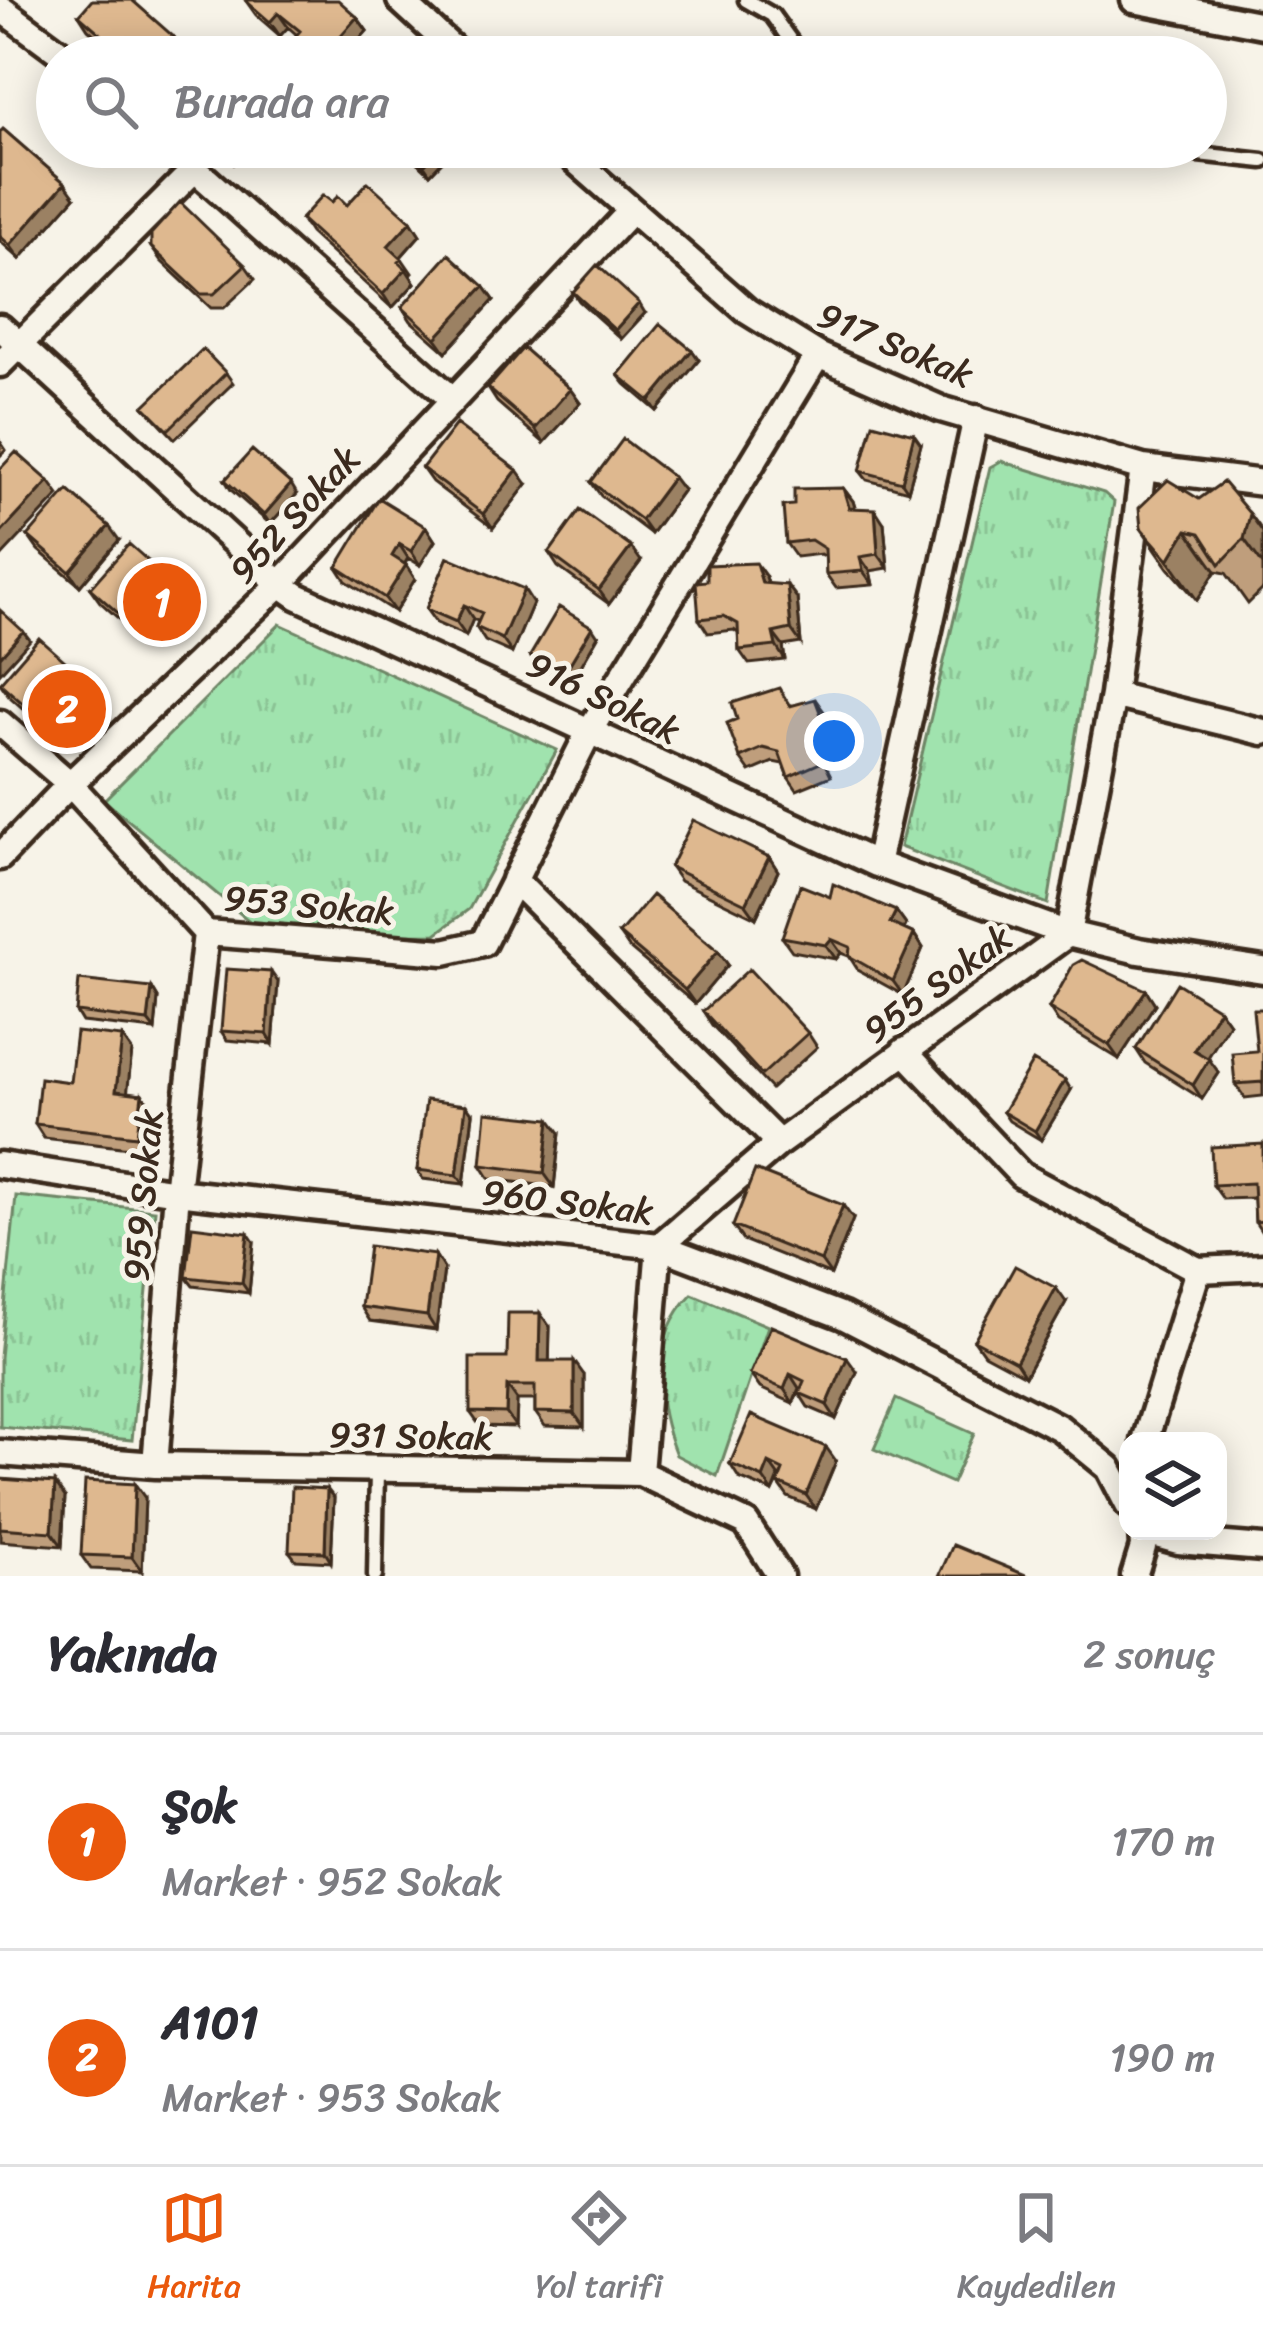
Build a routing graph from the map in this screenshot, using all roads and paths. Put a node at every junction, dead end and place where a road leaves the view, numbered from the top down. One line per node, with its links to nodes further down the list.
1 (400, 0): 7 (street)
2 (746, 0): 8 (lane)
3 (1134, 0): 5 (street)
4 (0, 8): 6 (street)
5 (1263, 25)
6 (38, 36)
7 (439, 36)
8 (787, 36)
9 (1227, 157): 10 (lane)
10 (1263, 161)
11 (583, 168): 13 (street, 917 Sokak)
12 (195, 169): 15 (street); 18 (street)
13 (631, 211): 16 (street, 917 Sokak); 18 (street, 952 Sokak)
14 (0, 327): 15 (street, 916 Sokak)
15 (20, 345): 17 (street); 22 (street, 916 Sokak)
16 (818, 355): 19 (street, 917 Sokak); 25 (street)
17 (0, 364)
18 (451, 398): 22 (street, 952 Sokak)
19 (976, 418): 20 (street, 917 Sokak); 29 (street)
20 (1143, 468): 21 (street, 917 Sokak); 23 (street, 955 Sokak)
21 (1263, 482)
22 (280, 584): 25 (street, 916 Sokak); 27 (street, 952 Sokak)
23 (1113, 695): 26 (street); 32 (street, 955 Sokak)
24 (0, 723): 27 (street, 953 Sokak)
25 (590, 730): 29 (street, 916 Sokak); 30 (street)
26 (1263, 732)
27 (70, 784): 28 (street, 952 Sokak); 31 (street, 953 Sokak)
28 (0, 857)
29 (877, 864): 32 (street, 916 Sokak)
30 (514, 880): 31 (street, 953 Sokak); 35 (street)
31 (206, 933): 37 (street, 959 Sokak)
32 (1068, 934): 33 (street, 916 Sokak); 34 (street, 955 Sokak)
33 (1263, 970)
34 (904, 1051): 35 (street, 955 Sokak); 40 (street)
35 (779, 1143): 38 (street, 955 Sokak)
36 (0, 1165): 37 (street, 960 Sokak)
37 (177, 1192): 38 (street, 960 Sokak); 43 (street, 959 Sokak)
38 (659, 1246): 45 (street); 46 (street, 960 Sokak)
39 (1263, 1267): 40 (street)
40 (1198, 1270): 41 (street)
41 (1148, 1432)
42 (0, 1453): 43 (street, 931 Sokak)
43 (155, 1465): 44 (street, 931 Sokak)
44 (377, 1471): 45 (street, 931 Sokak); 50 (lane)
45 (640, 1473): 51 (street, 931 Sokak)
46 (1119, 1488)
47 (1143, 1540): 52 (street)
48 (1174, 1540): 49 (street)
49 (1263, 1548)
50 (375, 1576)
51 (780, 1576)
52 (1134, 1576)

